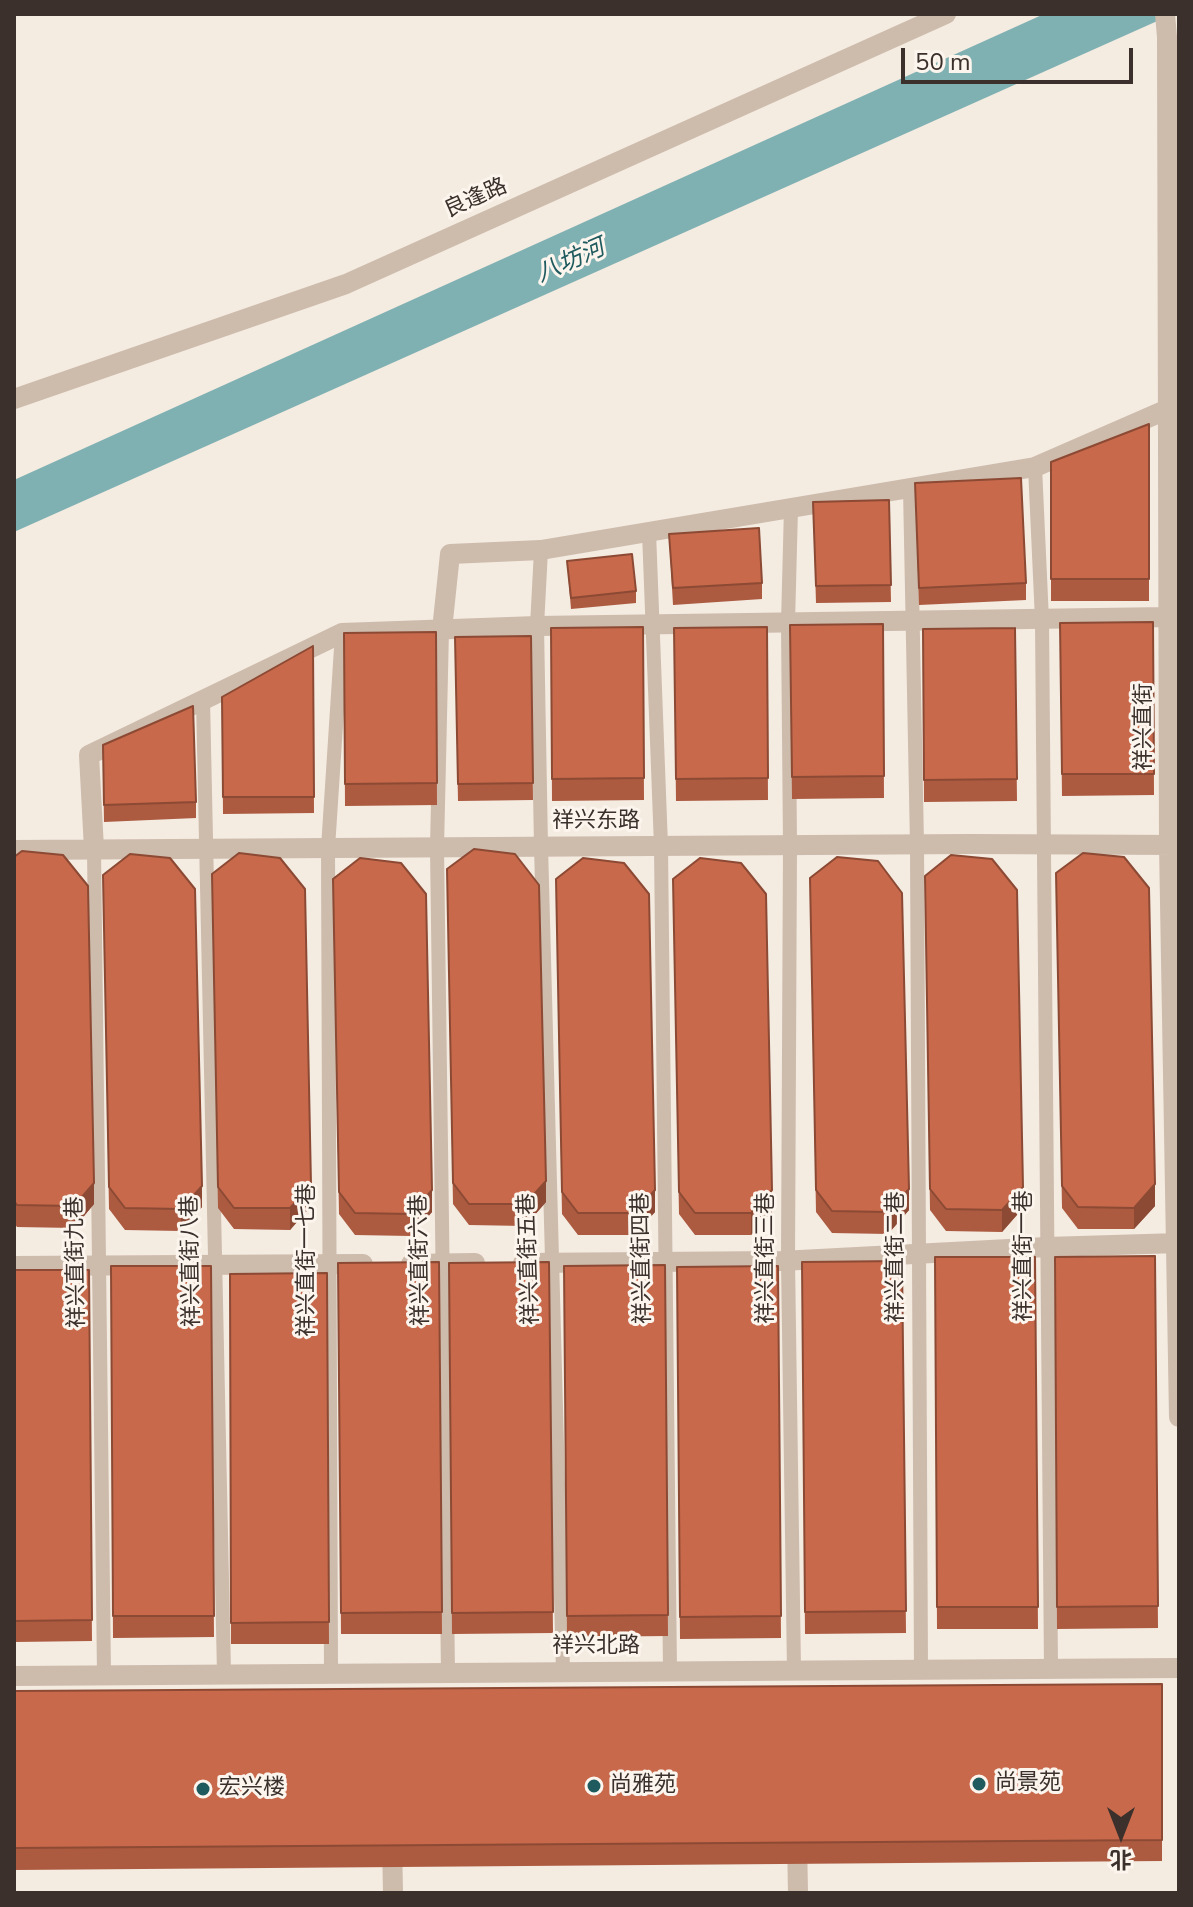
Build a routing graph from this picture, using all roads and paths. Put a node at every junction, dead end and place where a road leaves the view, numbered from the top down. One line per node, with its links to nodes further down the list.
1 (946, 14): 4 (street, 良逢路)
2 (1165, 14): 3 (street, 祥兴直街)
3 (1171, 49): 5 (street, 祥兴直街)
4 (14, 399)
5 (1168, 409): 6 (street); 11 (street, 祥兴直街)
6 (1035, 467): 7 (street); 12 (lane, 祥兴直街一巷)
7 (910, 488): 8 (street); 13 (lane, 祥兴直街二巷)
8 (791, 508): 9 (street); 14 (lane, 祥兴直街三巷)
9 (649, 532): 10 (street); 15 (lane, 祥兴直街四巷)
10 (541, 550): 16 (lane, 祥兴直街五巷); 17 (street)
11 (1168, 617): 12 (street); 23 (street, 祥兴直街)
12 (1042, 620): 13 (street); 21 (lane, 祥兴直街一巷)
13 (911, 621): 14 (street); 20 (lane, 祥兴直街二巷)
14 (788, 623): 15 (street); 22 (lane, 祥兴直街三巷)
15 (653, 624): 16 (street); 25 (lane, 祥兴直街四巷)
16 (537, 626): 17 (street); 24 (lane, 祥兴直街五巷)
17 (442, 630): 18 (street); 26 (lane, 祥兴直街六巷)
18 (342, 633): 19 (street); 28 (lane, 祥兴直街一七巷)
19 (203, 700): 27 (lane, 祥兴直街八巷); 29 (street)
20 (917, 844): 21 (street, 祥兴东路); 22 (street, 祥兴东路); 33 (lane, 祥兴直街二巷)
21 (1044, 844): 23 (street, 祥兴东路); 32 (lane, 祥兴直街一巷)
22 (790, 845): 25 (street, 祥兴东路); 34 (lane, 祥兴直街三巷)
23 (1174, 845): 31 (street, 祥兴直街)
24 (541, 846): 25 (street, 祥兴东路); 26 (street, 祥兴东路); 36 (lane, 祥兴直街五巷)
25 (661, 846): 35 (lane, 祥兴直街四巷)
26 (437, 847): 28 (street, 祥兴东路); 38 (lane, 祥兴直街六巷)
27 (205, 848): 28 (street, 祥兴东路); 29 (street, 祥兴东路); 39 (lane, 祥兴直街八巷)
28 (328, 848): 37 (lane, 祥兴直街一七巷)
29 (94, 849): 30 (street, 祥兴东路); 41 (lane, 祥兴直街九巷)
30 (14, 850)
31 (1177, 1243): 32 (street); 42 (street, 祥兴直街)
32 (1047, 1247): 33 (street); 43 (lane, 祥兴直街一巷)
33 (919, 1253): 34 (street); 45 (lane, 祥兴直街二巷)
34 (788, 1261): 35 (street); 53 (lane, 祥兴直街三巷)
35 (666, 1262): 36 (street); 47 (lane, 祥兴直街四巷)
36 (552, 1263): 38 (street); 46 (lane, 祥兴直街五巷)
37 (330, 1264): 38 (street); 39 (street); 50 (lane, 祥兴直街一七巷)
38 (443, 1264): 48 (lane, 祥兴直街六巷)
39 (214, 1265): 41 (street); 49 (lane, 祥兴直街八巷)
40 (14, 1266): 41 (street)
41 (99, 1266): 51 (lane, 祥兴直街九巷)
42 (1179, 1417)
43 (1051, 1668): 44 (street, 祥兴北路); 45 (street, 祥兴北路)
44 (1179, 1668)
45 (921, 1669): 53 (street, 祥兴北路)
46 (563, 1671): 47 (street, 祥兴北路); 48 (street, 祥兴北路)
47 (670, 1671): 53 (street, 祥兴北路)
48 (448, 1672): 50 (street, 祥兴北路)
49 (224, 1673): 50 (street, 祥兴北路); 51 (street, 祥兴北路)
50 (331, 1673)
51 (104, 1674): 52 (street, 祥兴北路)
52 (14, 1676)
53 (794, 1678)
54 (392, 1814): 56 (street)
55 (796, 1814): 57 (street)
56 (393, 1893)
57 (798, 1893)

